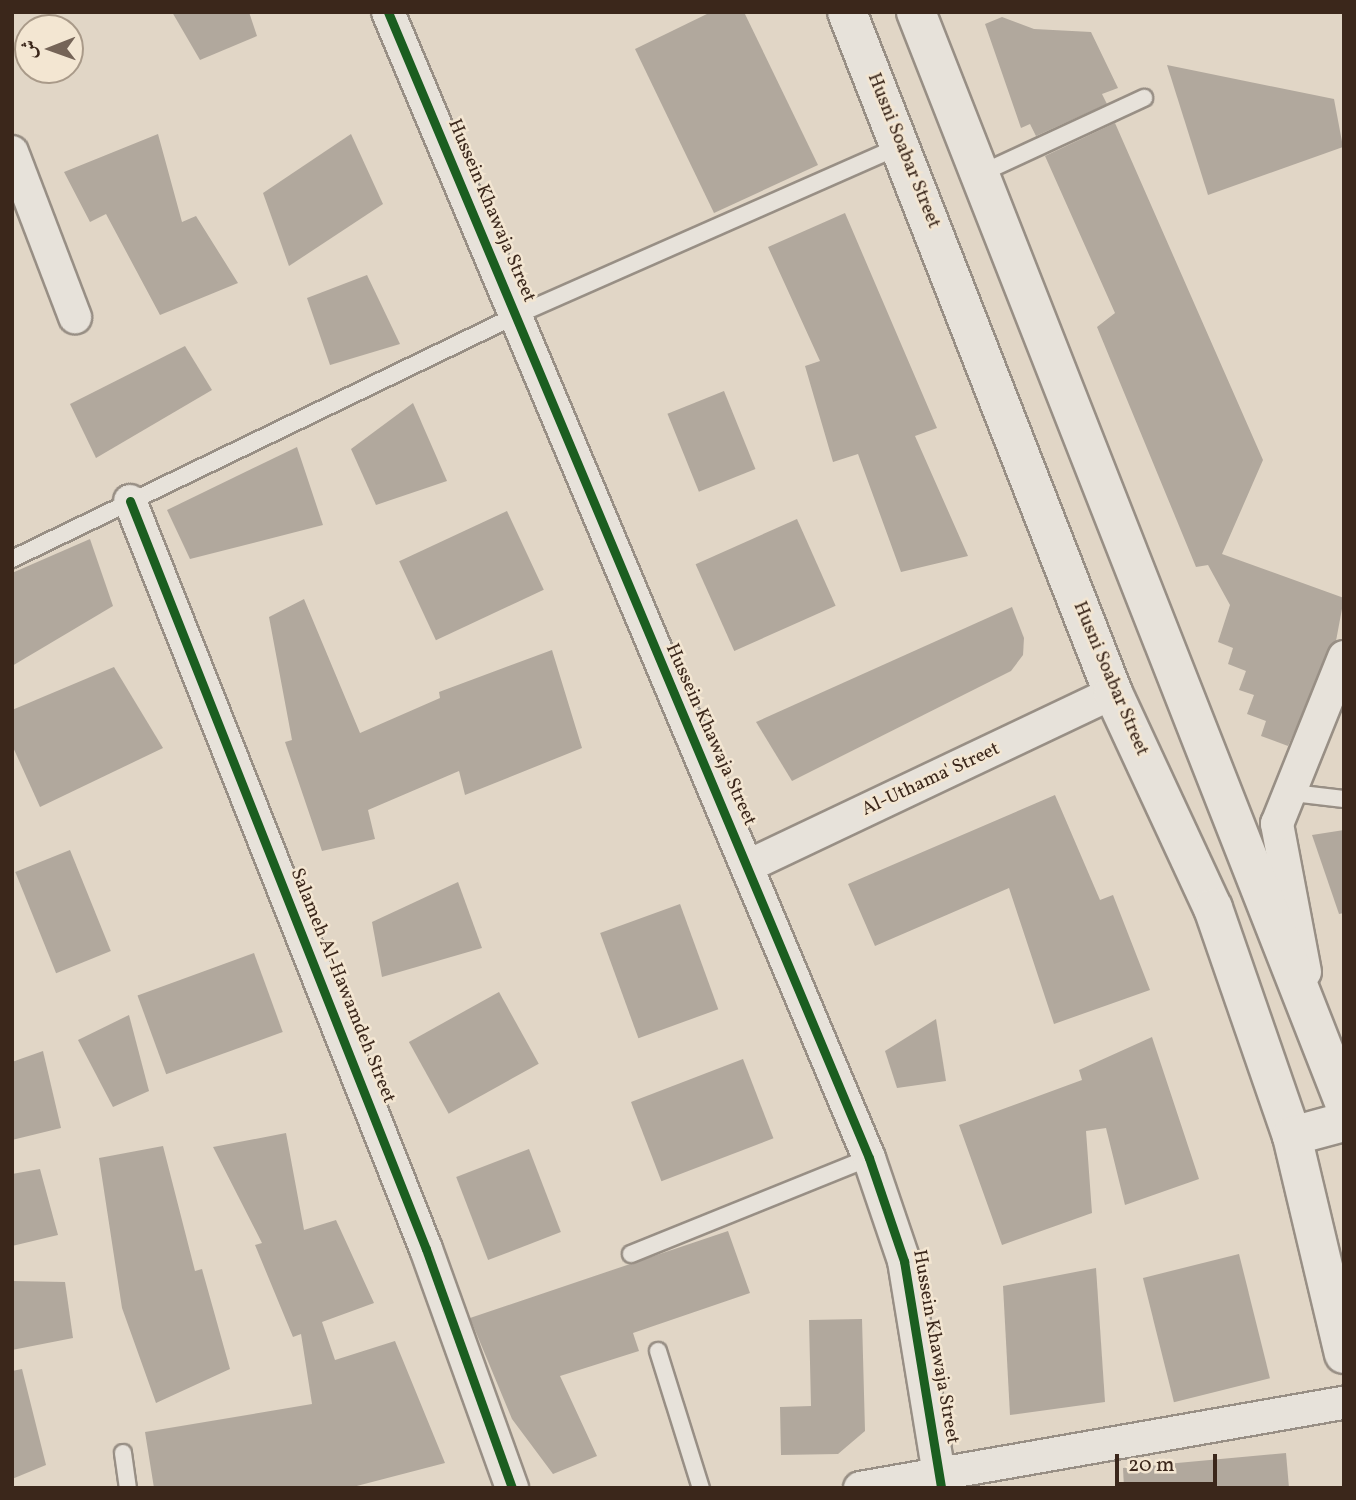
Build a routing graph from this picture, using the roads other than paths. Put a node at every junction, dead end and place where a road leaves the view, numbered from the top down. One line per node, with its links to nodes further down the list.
1 (388, 12): 8 (street, Hussein Khawaja Street)
2 (847, 12): 5 (main road, Husni Soabar Street)
3 (916, 12): 7 (main road)
4 (1144, 98): 7 (lane)
5 (901, 146): 8 (lane); 13 (main road, Husni Soabar Street)
6 (12, 152): 9 (street)
7 (978, 175): 17 (main road)
8 (517, 315): 10 (lane); 16 (street, Hussein Khawaja Street)
9 (75, 317)
10 (130, 501): 11 (lane); 31 (street, Salameh Al-Hawamdeh Street)
11 (12, 559)
12 (1344, 657): 14 (street)
13 (1112, 693): 16 (street, Al-Uthama' Street); 20 (main road, Husni Soabar Street)
14 (1293, 793): 15 (lane); 17 (street)
15 (1344, 799)
16 (748, 866): 23 (street, Hussein Khawaja Street)
17 (1313, 1013): 18 (main road); 19 (main road)
18 (1344, 1038)
19 (1341, 1084): 20 (main road)
20 (1279, 1092): 22 (main road, Husni Soabar Street)
21 (1344, 1122): 22 (main road)
22 (1292, 1136): 26 (main road, Husni Soabar Street)
23 (869, 1158): 24 (lane); 29 (street, Hussein Khawaja Street)
24 (631, 1254)
25 (658, 1351): 32 (lane)
26 (1344, 1354)
27 (1344, 1403): 29 (street)
28 (123, 1453): 30 (lane)
29 (941, 1482): 33 (street)
30 (128, 1488)
31 (512, 1488)
32 (701, 1488)
33 (860, 1488)

